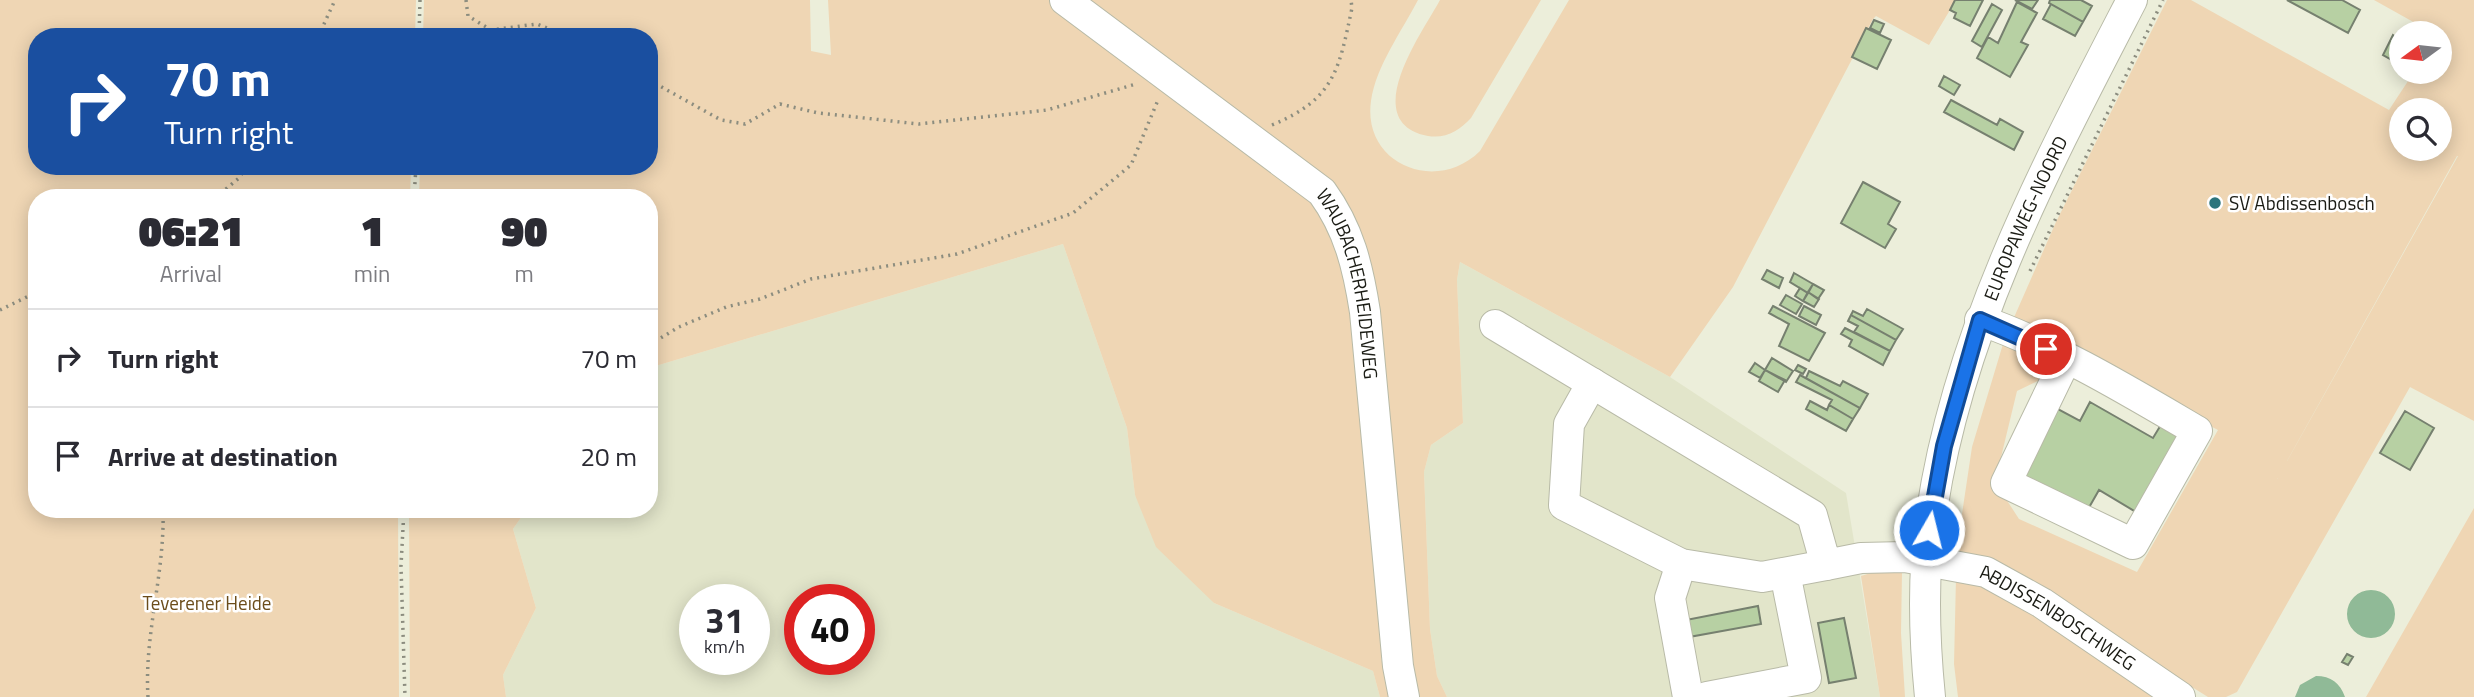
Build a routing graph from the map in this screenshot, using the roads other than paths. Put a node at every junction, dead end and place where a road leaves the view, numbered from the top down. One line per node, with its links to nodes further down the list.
1 (1065, 0): 11 (street, WAUBACHERHEIDEWEG)
2 (2132, 0): 3 (street, EUROPAWEG-NOORD)
3 (1980, 320): 5 (street); 7 (street, EUROPAWEG-NOORD)
4 (1495, 325): 6 (street)
5 (2066, 359): 5 (street)
6 (1592, 383): 8 (street, ABDISSENBOSCHWEG); 9 (street)
7 (1916, 559): 9 (street, ABDISSENBOSCHWEG); 14 (street, EUROPAWEG-NOORD); 15 (street, ABDISSENBOSCHWEG)
8 (1681, 564): 10 (street, ABDISSENBOSCHWEG); 12 (street)
9 (1826, 565): 10 (street, ABDISSENBOSCHWEG)
10 (1785, 573): 13 (street)
11 (1404, 697)
12 (1688, 697)
13 (1707, 697)
14 (1930, 697)
15 (2180, 697)

